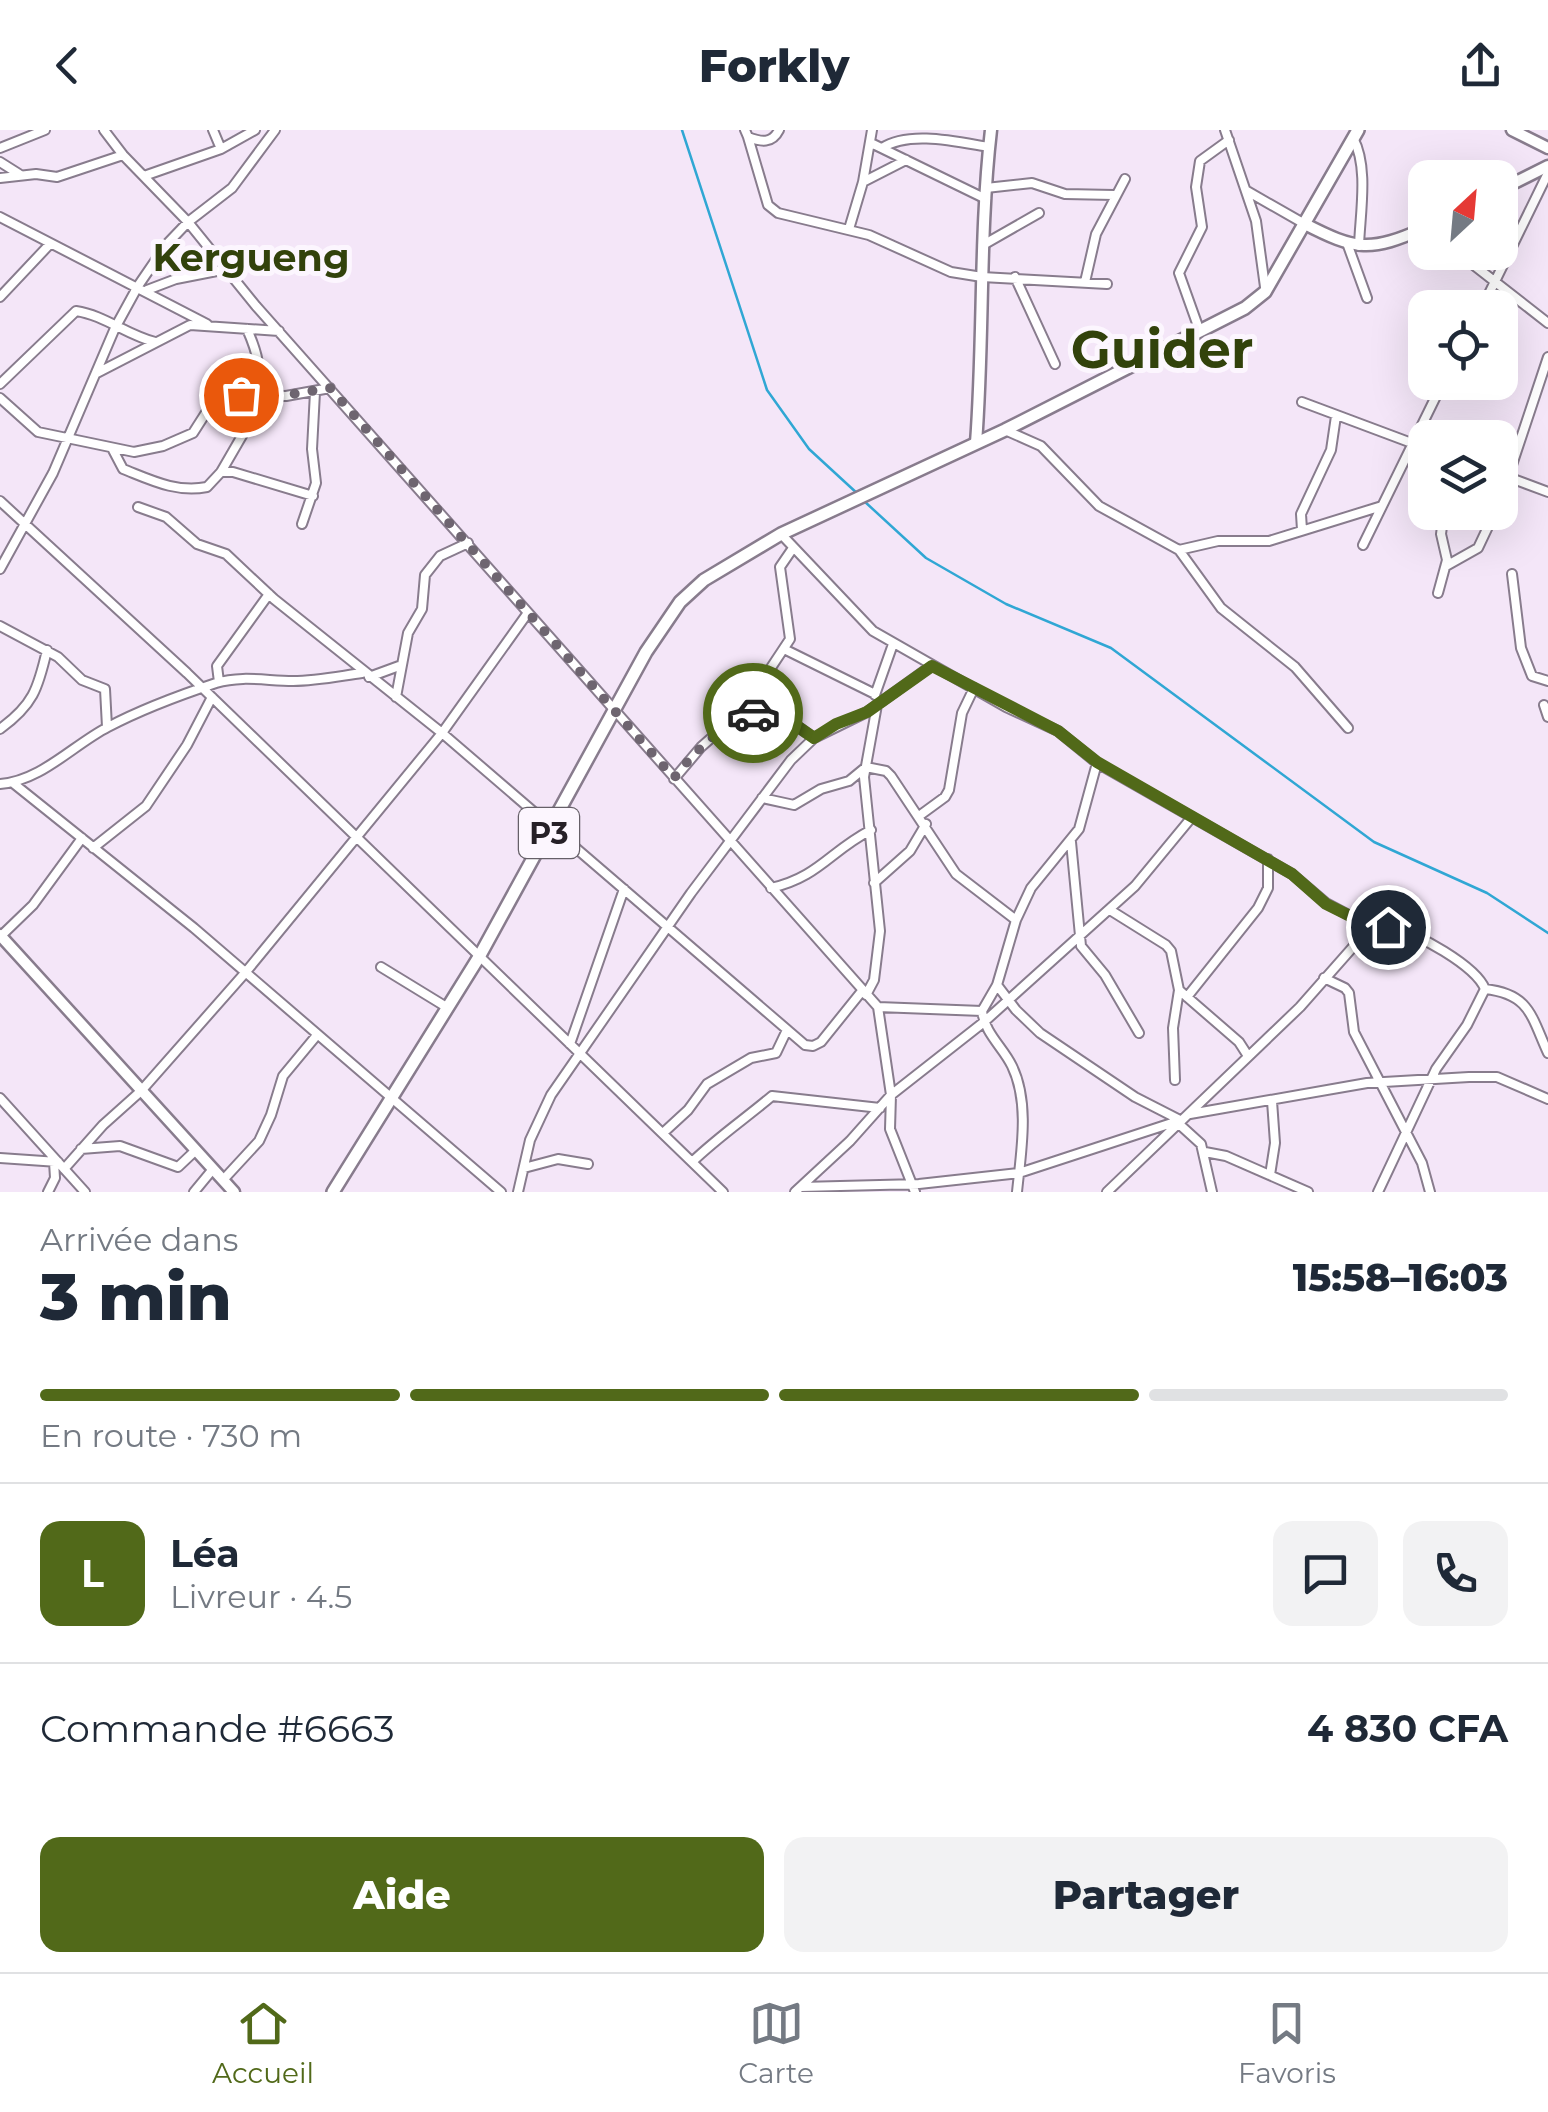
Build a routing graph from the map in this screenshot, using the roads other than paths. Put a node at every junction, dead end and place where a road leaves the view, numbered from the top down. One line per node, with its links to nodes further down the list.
1 (45, 130): 17 (street)
2 (104, 130): 14 (street)
3 (122, 130): 14 (street)
4 (213, 130): 20 (street)
5 (255, 130): 20 (street)
6 (275, 130): 35 (street)
7 (779, 130): 11 (street)
8 (872, 130): 15 (street)
9 (991, 130): 16 (street)
10 (1512, 130): 19 (street)
11 (747, 134): 37 (street)
12 (1356, 134): 36 (main road); 39 (street)
13 (1227, 135): 30 (street); 58 (street)
14 (112, 141): 21 (street)
15 (870, 143): 18 (street); 28 (street)
16 (989, 147): 18 (street); 31 (street)
17 (0, 148)
18 (882, 148): 22 (street)
19 (1548, 148)
20 (221, 149): 26 (street)
21 (122, 155): 25 (street); 26 (street)
22 (906, 160): 28 (street); 31 (street)
23 (0, 162): 25 (street)
24 (1548, 170): 29 (street); 48 (street)
25 (6, 175)
26 (144, 176): 35 (street)
27 (1125, 178): 32 (street)
28 (863, 182): 37 (street)
29 (1518, 182)
30 (1246, 190): 36 (street); 51 (street)
31 (986, 193): 32 (street); 41 (street)
32 (1114, 195): 46 (street)
33 (1039, 213): 41 (street)
34 (0, 217): 40 (street)
35 (188, 222): 42 (street); 49 (street)
36 (1302, 224): 39 (street); 51 (main road)
37 (850, 229): 44 (street)
38 (1408, 236): 39 (street)
39 (1353, 244): 53 (street)
40 (49, 245): 49 (street); 52 (street)
41 (983, 245): 44 (street)
42 (227, 269): 49 (street); 59 (street)
43 (1478, 270): 48 (street)
44 (982, 277): 45 (street); 74 (street)
45 (1015, 278): 46 (street); 62 (street)
46 (1085, 282): 47 (street)
47 (1108, 284)
48 (1494, 284): 50 (street); 55 (street)
49 (142, 288): 54 (street); 56 (street)
50 (1491, 290)
51 (1266, 292): 58 (main road)
52 (0, 297)
53 (1367, 298)
54 (207, 324): 57 (street); 60 (street)
55 (1548, 324)
56 (116, 328): 60 (street); 63 (street); 64 (street)
57 (248, 329): 59 (street); 67 (street)
58 (1199, 329): 71 (main road)
59 (279, 331): 65 (street)
60 (156, 342): 63 (street)
61 (1548, 357): 72 (street)
62 (1055, 364)
63 (97, 373): 73 (street)
64 (0, 384)
65 (330, 388): 66 (street); 91 (street)
66 (315, 392): 67 (street); 81 (street)
67 (260, 396): 76 (street); 78 (street)
68 (0, 398): 73 (street)
69 (1302, 402): 70 (street)
70 (1336, 416): 75 (street); 87 (street)
71 (1004, 430): 74 (main road); 94 (street)
72 (1518, 438)
73 (66, 440): 76 (street); 85 (street)
74 (976, 443): 90 (main road, P3)
75 (1408, 443)
76 (113, 450): 78 (street)
77 (1408, 452): 83 (street)
78 (221, 472): 81 (street)
79 (1518, 481): 80 (street)
80 (1548, 492)
81 (313, 496): 86 (street)
82 (0, 501): 85 (street)
83 (1382, 506): 87 (street); 92 (street)
84 (138, 507): 99 (street)
85 (23, 522): 96 (street); 111 (street)
86 (302, 524)
87 (1302, 530): 94 (street)
88 (1442, 530): 95 (street)
89 (1487, 530): 95 (street)
90 (781, 534): 93 (street); 116 (main road, P3)
91 (468, 542): 100 (street); 105 (street)
92 (1363, 545)
93 (793, 548): 102 (street); 103 (street)
94 (1179, 550): 120 (street)
95 (1446, 566): 98 (street)
96 (0, 569)
97 (1512, 574): 108 (street)
98 (1438, 593)
99 (269, 594): 107 (street); 109 (street)
100 (528, 614): 116 (street); 122 (street)
101 (0, 626): 104 (street)
102 (894, 644): 106 (street); 114 (street)
103 (784, 649): 114 (street); 117 (street)
104 (47, 650): 119 (street); 121 (street)
105 (399, 666): 107 (street); 113 (street)
106 (932, 666): 110 (street); 114 (street)
107 (366, 675): 109 (street); 113 (street)
108 (1548, 681)
109 (219, 682): 111 (street)
110 (974, 688): 124 (street); 131 (street)
111 (203, 689): 112 (street); 119 (street)
112 (212, 697): 135 (street); 138 (street)
113 (396, 697): 122 (street)
114 (874, 702): 123 (street); 125 (street)
115 (1544, 705): 118 (street)
116 (615, 709): 126 (street); 132 (main road, P3)
117 (743, 710): 123 (street); 126 (street)
118 (1548, 718)
119 (107, 727): 127 (street)
120 (1348, 728)
121 (0, 730)
122 (442, 733): 132 (street); 135 (street)
123 (814, 738): 129 (street)
124 (1097, 762): 130 (street); 137 (street)
125 (866, 767): 129 (street); 131 (street); 133 (street)
126 (674, 778): 136 (street)
127 (13, 783): 128 (street); 134 (street)
128 (0, 784)
129 (762, 798): 136 (street)
130 (1192, 817): 139 (street); 143 (street)
131 (922, 820): 140 (street); 144 (street)
132 (551, 829): 142 (street); 149 (main road, P3)
133 (871, 830): 140 (street); 141 (street)
134 (82, 838): 138 (street); 147 (street)
135 (357, 840): 149 (street); 151 (street)
136 (730, 840): 141 (street); 145 (street)
137 (1072, 842): 144 (street); 148 (street)
138 (93, 848): 151 (street)
139 (1268, 859): 146 (street); 157 (street)
140 (874, 882): 156 (street)
141 (772, 888): 156 (street)
142 (624, 889): 145 (street); 166 (street)
143 (1110, 910): 148 (street); 155 (street)
144 (1016, 920): 153 (street)
145 (668, 926): 163 (street); 167 (street)
146 (1368, 930): 152 (street); 154 (street)
147 (0, 936): 173 (street)
148 (1080, 938): 158 (street); 164 (street)
149 (479, 957): 160 (main road, P3); 166 (street)
150 (381, 967): 160 (street)
151 (245, 974): 165 (street); 173 (street)
152 (1324, 978): 169 (street); 172 (street)
153 (997, 985): 158 (street); 161 (street)
154 (1485, 989): 168 (street); 171 (street)
155 (1178, 990): 157 (street); 170 (street)
156 (864, 993): 159 (street); 163 (street)
157 (1187, 997): 169 (street)
158 (1010, 999): 162 (street); 180 (street)
159 (878, 1007): 161 (street); 174 (street)
160 (448, 1008): 176 (main road, P3)
161 (982, 1011): 162 (street)
162 (984, 1022): 174 (street); 192 (street)
163 (786, 1032): 182 (street)
164 (1139, 1032)
165 (318, 1035): 176 (street); 194 (street)
166 (570, 1044): 167 (street)
167 (580, 1053): 182 (street); 190 (street)
168 (1548, 1054)
169 (1248, 1056): 180 (street)
170 (1175, 1080)
171 (1432, 1080): 172 (street); 177 (street); 181 (street)
172 (1378, 1082): 178 (street); 181 (street)
173 (141, 1091): 183 (street); 184 (street)
174 (891, 1095): 179 (street); 195 (street)
175 (0, 1098): 188 (street)
176 (392, 1098): 203 (main road, P3); 204 (street)
177 (1548, 1100)
178 (1272, 1101): 180 (street); 193 (street)
179 (880, 1108): 187 (street); 197 (street)
180 (1183, 1120): 185 (street); 192 (street); 198 (street)
181 (1406, 1131): 210 (street); 211 (street)
182 (663, 1133): 187 (street)
183 (81, 1149): 184 (street); 188 (street)
184 (196, 1150): 191 (street)
185 (1204, 1152): 193 (street); 208 (street)
186 (0, 1158): 188 (street)
187 (692, 1162): 206 (street)
188 (59, 1164): 199 (street); 200 (street)
189 (588, 1164): 190 (street)
190 (524, 1168): 205 (street)
191 (213, 1170): 194 (street); 201 (street)
192 (1019, 1173): 195 (street); 207 (street)
193 (1270, 1175): 209 (street)
194 (223, 1180): 202 (street)
195 (913, 1188): 196 (street)
196 (871, 1189): 197 (street)
197 (798, 1190)
198 (1109, 1191)
199 (48, 1192)
200 (86, 1192)
201 (194, 1192)
202 (234, 1192)
203 (333, 1192)
204 (501, 1192)
205 (518, 1192)
206 (723, 1192)
207 (1017, 1192)
208 (1212, 1192)
209 (1308, 1192)
210 (1378, 1192)
211 (1430, 1192)

